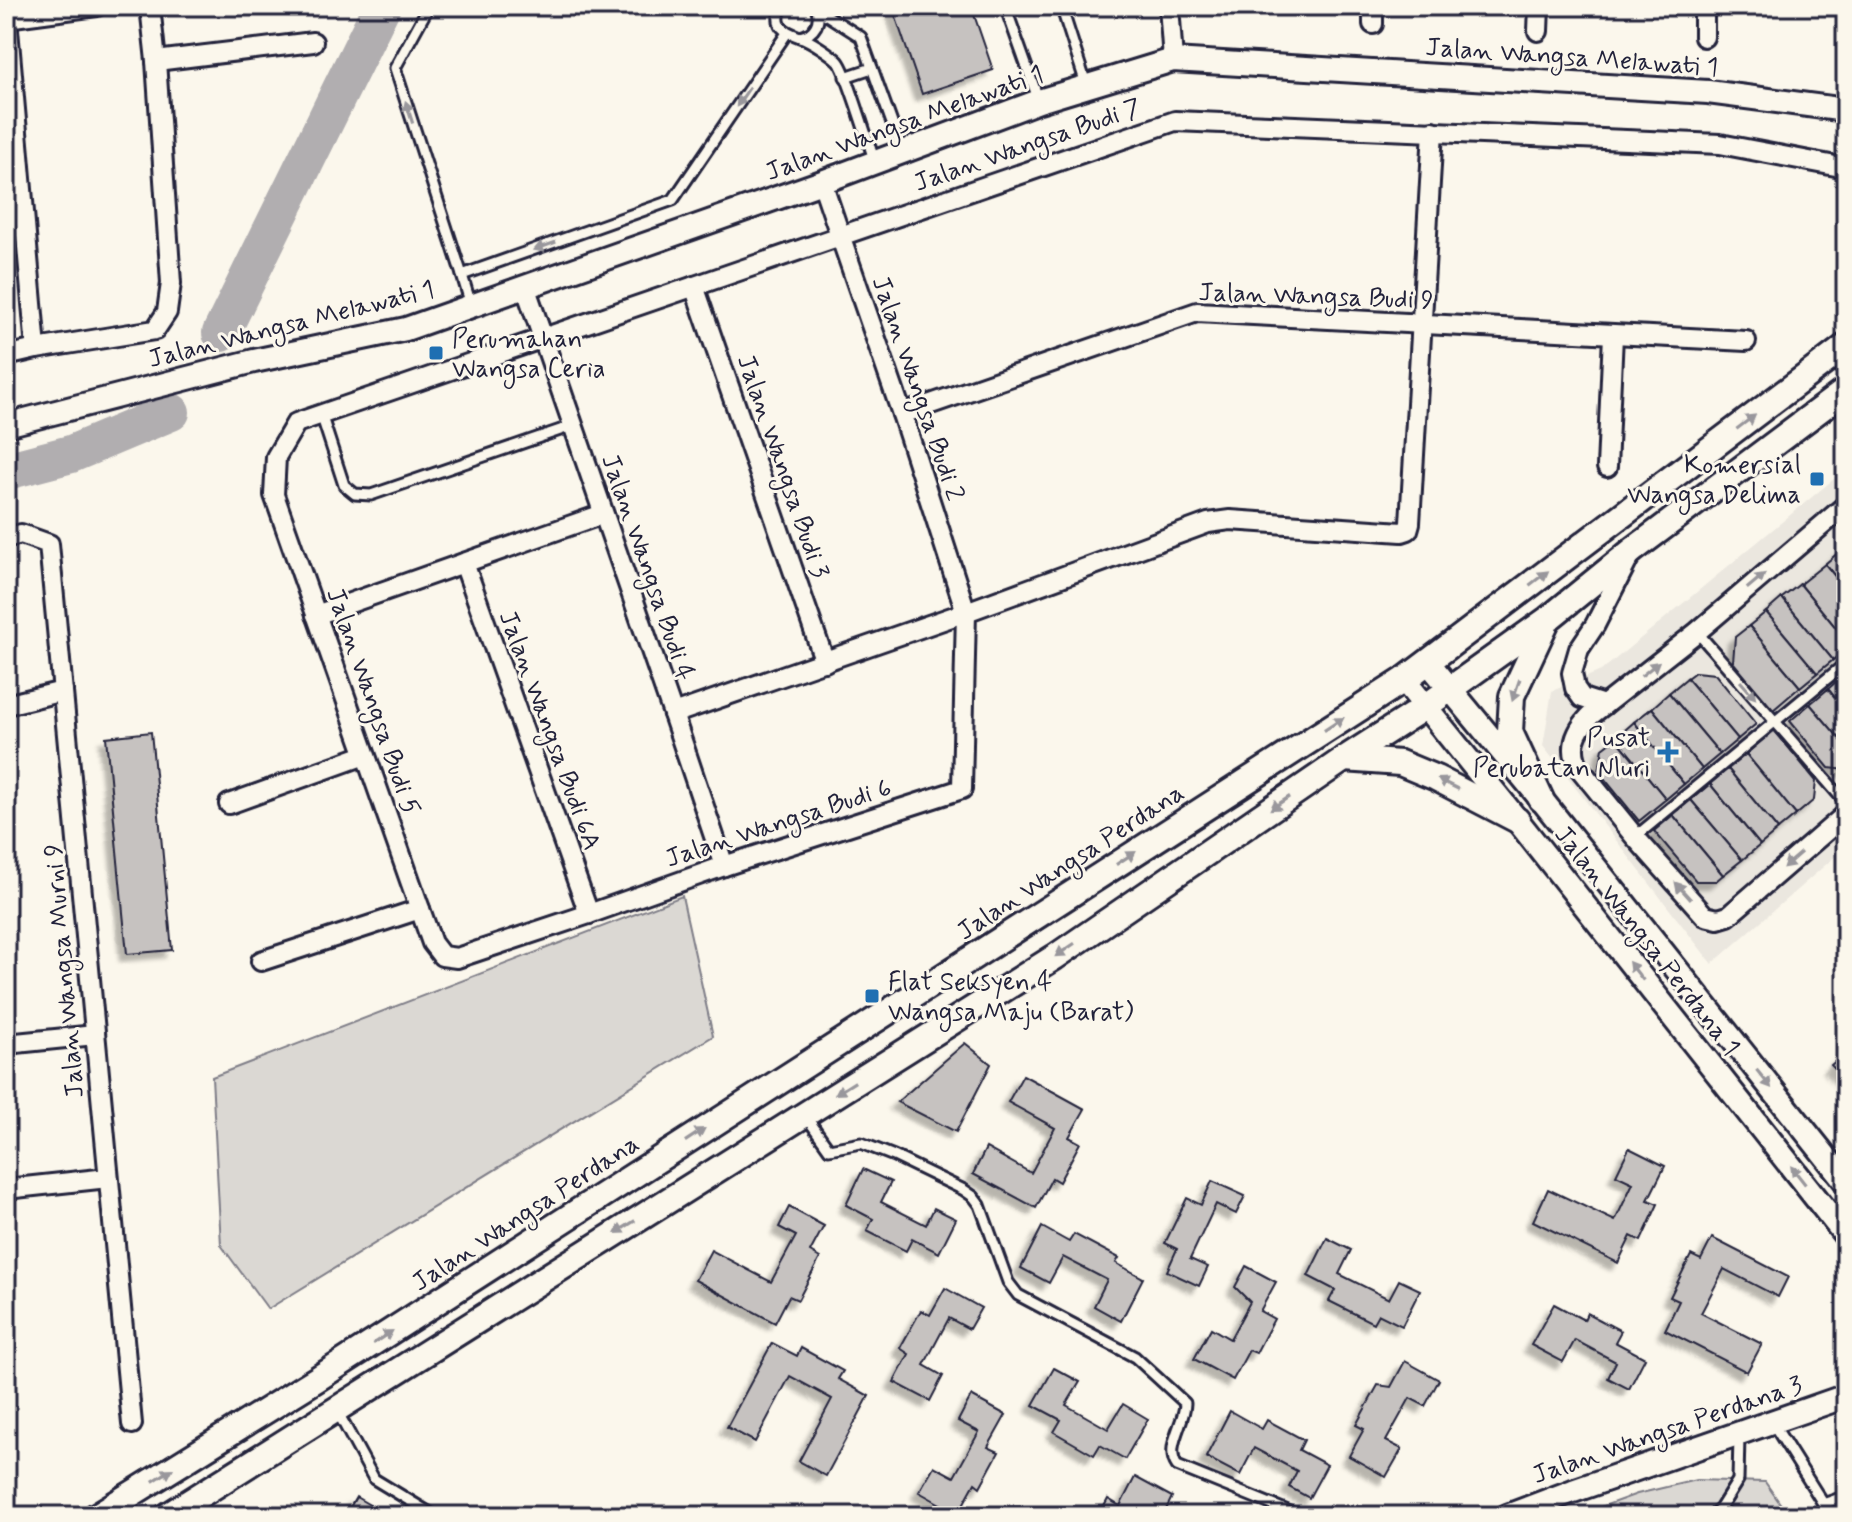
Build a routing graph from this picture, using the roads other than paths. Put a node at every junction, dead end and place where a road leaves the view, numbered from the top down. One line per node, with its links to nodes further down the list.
1 (97, 6): 11 (street)
2 (150, 6): 18 (street)
3 (429, 6): 30 (lane, one-way to 3)
4 (782, 6): 13 (lane)
5 (1005, 6): 22 (lane)
6 (1061, 6): 21 (lane)
7 (1169, 6): 17 (street)
8 (1539, 6): 12 (street)
9 (1704, 6): 15 (street)
10 (816, 8): 14 (lane); 19 (lane)
11 (7, 18): 39 (street)
12 (1538, 31)
13 (787, 33): 14 (lane); 30 (lane, one-way to 30)
14 (800, 37): 20 (lane)
15 (1704, 37)
16 (313, 42): 18 (street)
17 (1173, 60): 21 (street, Jalan Wangsa Melawati 1); 23 (street, Jalan Wangsa Melawati 1)
18 (156, 61): 39 (street)
19 (872, 68): 20 (lane); 26 (lane)
20 (845, 77): 25 (lane)
21 (1087, 87): 22 (street, Jalan Wangsa Melawati 1)
22 (1039, 101): 26 (street, Jalan Wangsa Melawati 1)
23 (1846, 110)
24 (1433, 131): 27 (street, Jalan Wangsa Budi 7); 29 (street, Jalan Wangsa Budi 7); 34 (street)
25 (871, 151): 26 (street, Jalan Wangsa Melawati 1); 28 (street, Jalan Wangsa Melawati 1)
26 (902, 152)
27 (1846, 168)
28 (822, 182): 29 (street, Jalan Wangsa Budi 2); 31 (street, Jalan Wangsa Melawati 1)
29 (840, 235): 32 (street, Jalan Wangsa Budi 7); 43 (street, Jalan Wangsa Budi 2)
30 (462, 275): 33 (lane)
31 (525, 286): 33 (street, Jalan Wangsa Melawati 1); 36 (street, Jalan Wangsa Budi 4)
32 (694, 286): 36 (street, Jalan Wangsa Budi 7); 57 (street, Jalan Wangsa Budi 3)
33 (471, 305): 44 (street, Jalan Wangsa Melawati 1)
34 (1422, 323): 35 (street, Jalan Wangsa Budi 9); 43 (street, Jalan Wangsa Budi 9); 53 (street)
35 (1613, 335): 37 (street, Jalan Wangsa Budi 9); 47 (street)
36 (542, 337): 42 (street, Jalan Wangsa Budi 7); 45 (street, Jalan Wangsa Budi 4)
37 (1746, 341)
38 (1846, 346): 58 (main road, Jalan Wangsa Perdana, one-way to 38)
39 (36, 349): 40 (street)
40 (6, 356)
41 (1846, 390): 51 (main road)
42 (321, 414): 45 (lane); 46 (street, Jalan Wangsa Budi 7)
43 (902, 414): 53 (street, Jalan Wangsa Budi 2)
44 (6, 425)
45 (572, 426): 49 (street, Jalan Wangsa Budi 4)
46 (276, 457): 54 (street, Jalan Wangsa Budi 5)
47 (1607, 467)
48 (1846, 505): 56 (street, one-way to 48)
49 (603, 514): 52 (street); 66 (street, Jalan Wangsa Budi 4)
50 (14, 536): 62 (street, Jalan Wangsa Murni 9)
51 (1633, 550): 55 (main road); 64 (street)
52 (464, 563): 54 (street); 78 (street, Jalan Wangsa Budi 6A)
53 (966, 612): 57 (street); 76 (street, Jalan Wangsa Budi 6)
54 (316, 615): 68 (street, Jalan Wangsa Budi 5)
55 (1548, 619): 61 (main road); 70 (main road, one-way to 70)
56 (1697, 632): 64 (street, one-way to 56); 67 (lane, one-way to 67)
57 (825, 662): 66 (street)
58 (1428, 662): 60 (main road, Jalan Wangsa Perdana); 61 (street, Jalan Wangsa Perdana 1)
59 (1846, 663): 67 (lane)
60 (1404, 680): 65 (street, Jalan Wangsa Perdana 1); 95 (main road, Jalan Wangsa Perdana, one-way to 60)
61 (1449, 689): 65 (main road); 70 (street, Jalan Wangsa Perdana 1)
62 (63, 691): 63 (street); 81 (street, Jalan Wangsa Murni 9)
63 (6, 705)
64 (1604, 705): 75 (street)
65 (1425, 707): 69 (main road); 74 (street, Jalan Wangsa Perdana 1)
66 (673, 714): 76 (street, Jalan Wangsa Budi 4)
67 (1776, 722): 71 (lane); 75 (lane)
68 (365, 755): 72 (street); 77 (street, Jalan Wangsa Budi 5)
69 (1344, 759): 74 (main road, one-way to 69); 83 (main road, one-way to 83)
70 (1541, 799): 85 (street, Jalan Wangsa Perdana 1, one-way to 85)
71 (1846, 803)
72 (229, 804)
73 (1846, 814): 75 (street, one-way to 75)
74 (1517, 820): 87 (street, Jalan Wangsa Perdana 1, one-way to 74)
75 (1635, 837)
76 (724, 866): 78 (street, Jalan Wangsa Budi 6)
77 (420, 909): 79 (street, Jalan Wangsa Budi 5); 80 (street)
78 (589, 914): 79 (street, Jalan Wangsa Budi 6)
79 (442, 956)
80 (261, 961)
81 (95, 1035): 82 (street); 84 (street, Jalan Wangsa Murni 9)
82 (6, 1044)
83 (804, 1113): 89 (main road, one-way to 89); 98 (lane)
84 (108, 1178): 86 (street); 91 (street, Jalan Wangsa Murni 9)
85 (1846, 1182)
86 (6, 1189)
87 (1846, 1236)
88 (1846, 1396): 90 (street, Jalan Wangsa Perdana 3)
89 (337, 1411): 96 (main road); 97 (lane)
90 (1772, 1422): 92 (street, Jalan Wangsa Perdana 3); 94 (lane)
91 (132, 1424)
92 (1739, 1433): 99 (street, Jalan Wangsa Perdana 3); 100 (lane)
93 (1846, 1496): 94 (lane)
94 (1823, 1504): 101 (lane)
95 (96, 1516)
96 (167, 1516)
97 (435, 1516)
98 (1300, 1516)
99 (1507, 1516)
100 (1712, 1516)
101 (1831, 1516)

